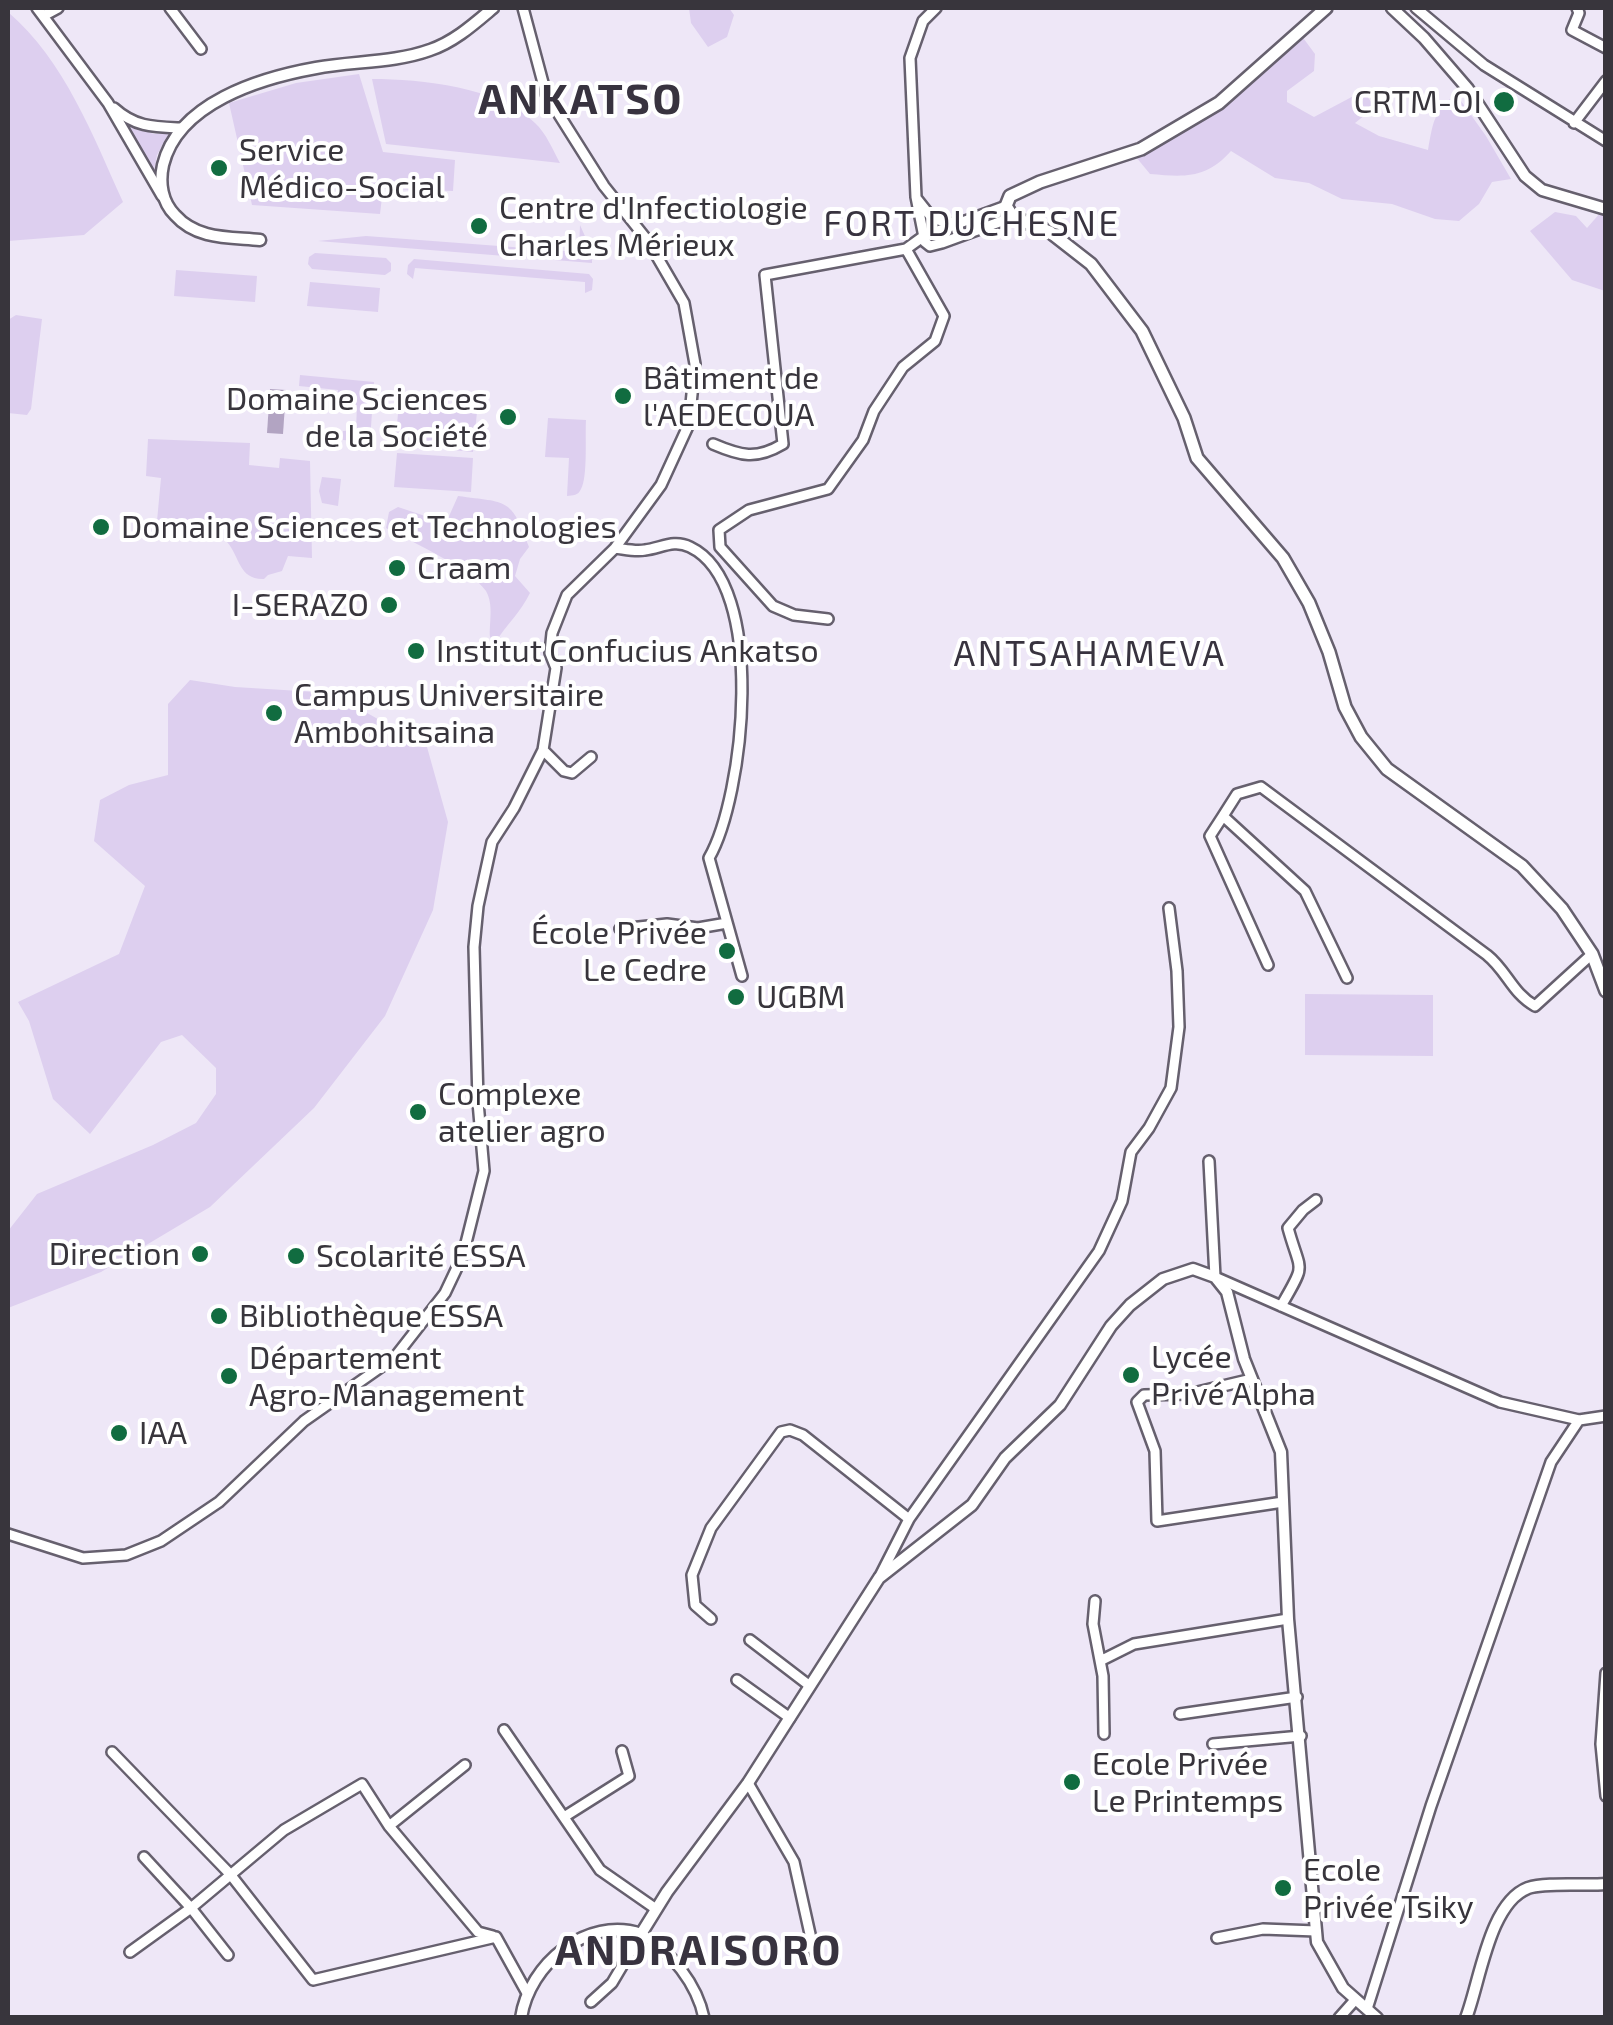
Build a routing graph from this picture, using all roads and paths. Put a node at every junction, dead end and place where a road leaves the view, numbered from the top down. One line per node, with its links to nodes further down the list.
1 (58, 8): 10 (street)
2 (170, 8): 12 (street)
3 (493, 8): 16 (street)
4 (523, 8): 27 (street)
5 (936, 8): 18 (street)
6 (1326, 8): 21 (main road)
7 (1392, 8): 20 (street)
8 (1416, 8): 15 (street)
9 (1577, 8): 11 (street)
10 (41, 11): 14 (street)
11 (1606, 48)
12 (201, 49)
13 (1606, 81): 15 (street)
14 (108, 104): 16 (street); 19 (street)
15 (1574, 124): 17 (street)
16 (180, 128): 19 (street)
17 (1606, 141)
18 (916, 196): 22 (street); 23 (street)
19 (163, 198): 24 (street)
20 (1606, 208)
21 (1009, 211): 22 (street); 23 (street); 35 (main road)
22 (955, 224): 23 (street)
23 (924, 236): 25 (street)
24 (260, 240)
25 (906, 249): 26 (street); 28 (street)
26 (713, 444)
27 (614, 548): 29 (street); 33 (street)
28 (828, 619)
29 (543, 750): 30 (street); 49 (street)
30 (592, 757)
31 (1223, 816): 35 (street); 36 (street); 38 (street)
32 (1169, 908): 48 (street)
33 (727, 923): 34 (street); 37 (street)
34 (620, 928)
35 (1592, 954): 39 (main road)
36 (1268, 965)
37 (742, 976)
38 (1348, 978)
39 (1606, 992)
40 (1209, 1161): 42 (street)
41 (1316, 1200): 43 (street)
42 (1215, 1277): 43 (street); 44 (street); 50 (street)
43 (1280, 1306): 46 (street)
44 (1252, 1379): 47 (street); 47 (street)
45 (1606, 1416): 46 (street)
46 (1579, 1420): 88 (street)
47 (1283, 1502): 52 (street)
48 (909, 1519): 50 (street); 53 (street)
49 (8, 1534)
50 (879, 1578): 58 (street)
51 (1095, 1602): 55 (street)
52 (1288, 1618): 55 (street); 59 (street)
53 (711, 1619)
54 (750, 1640): 58 (street)
55 (1102, 1660): 63 (street)
56 (1606, 1673): 70 (street)
57 (737, 1680): 61 (street)
58 (810, 1686): 61 (street)
59 (1298, 1697): 60 (street); 64 (street)
60 (1180, 1714)
61 (790, 1718): 69 (street)
62 (504, 1730): 71 (street)
63 (1104, 1734)
64 (1300, 1736): 65 (street); 78 (street)
65 (1214, 1744)
66 (112, 1752): 74 (street)
67 (622, 1752): 71 (street)
68 (465, 1765): 72 (street)
69 (748, 1783): 77 (street); 83 (street)
70 (1606, 1796)
71 (564, 1817): 77 (street)
72 (390, 1826): 74 (street); 80 (street)
73 (144, 1857): 76 (street)
74 (230, 1874): 76 (street); 80 (street)
75 (1606, 1884): 93 (street)
76 (191, 1908): 82 (street); 84 (street)
77 (656, 1908): 79 (street)
78 (1316, 1931): 81 (street); 86 (street)
79 (642, 1934): 85 (street); 87 (street); 90 (street)
80 (496, 1937): 85 (street)
81 (1217, 1938)
82 (130, 1952)
83 (814, 1952)
84 (228, 1955)
85 (527, 1992): 89 (street)
86 (1355, 2000): 88 (street); 91 (street)
87 (591, 2002)
88 (1367, 2009): 92 (street)
89 (521, 2018)
90 (704, 2018)
91 (1339, 2018)
92 (1377, 2018)
93 (1466, 2018)

